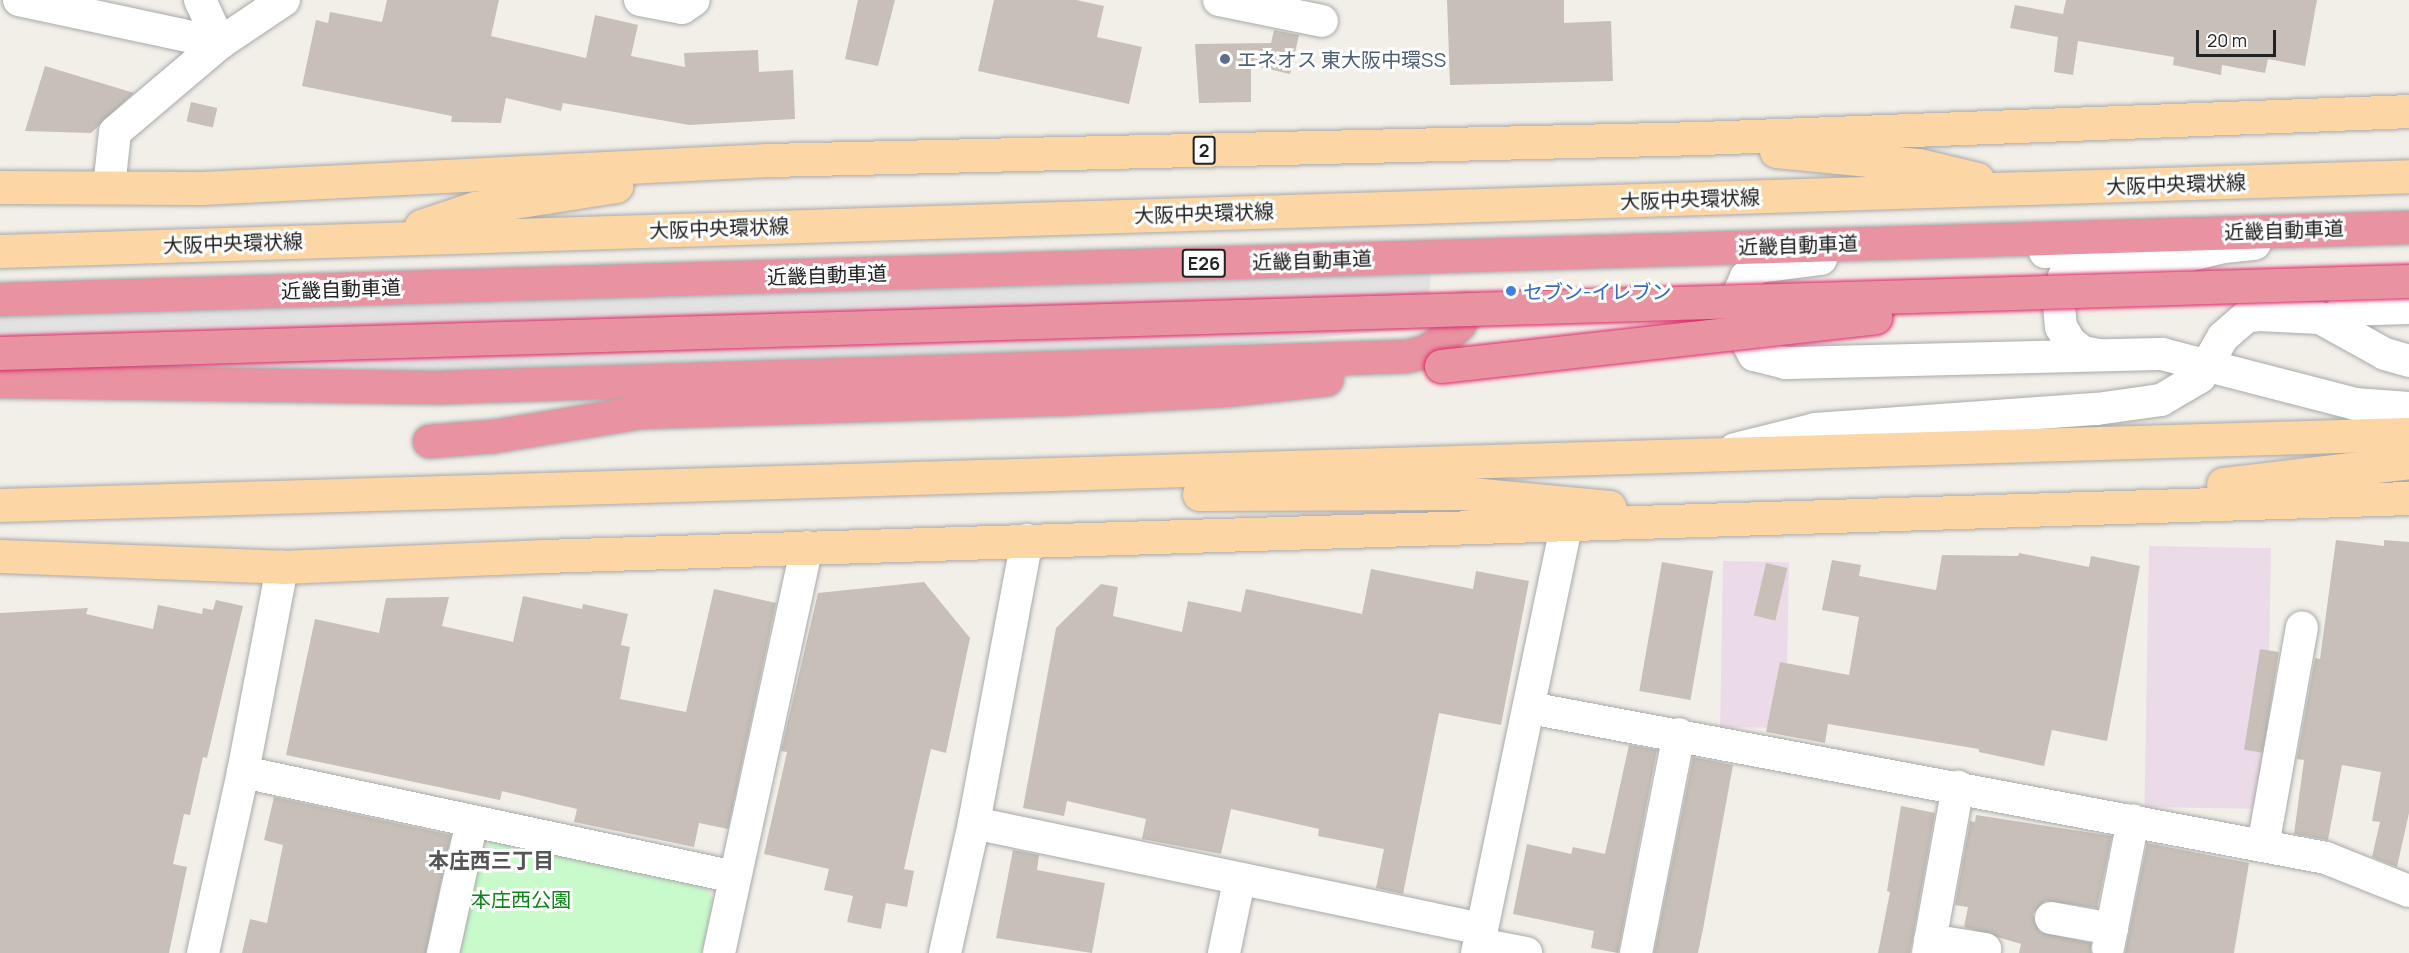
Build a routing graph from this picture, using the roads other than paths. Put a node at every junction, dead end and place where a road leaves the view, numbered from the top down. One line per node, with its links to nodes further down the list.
1 (19, 0): 8 (street)
2 (200, 0): 8 (street)
3 (284, 0): 8 (street)
4 (639, 0): 5 (street)
5 (694, 0)
6 (1219, 0): 7 (street)
7 (1322, 21)
8 (220, 43): 14 (street)
9 (2409, 111): 10 (main road, 2)
10 (1701, 138): 11 (main road, 2); 15 (main road)
11 (768, 160): 14 (main road, 2); 17 (main road)
12 (2409, 176): 15 (main road, 大阪中央環状線)
13 (0, 187): 14 (main road, 2)
14 (110, 188)
15 (2019, 190): 17 (main road, 大阪中央環状線)
16 (2409, 227): 23 (highway, 近畿自動車道 / E26)
17 (388, 237): 19 (main road, 大阪中央環状線)
18 (2409, 239): 20 (street)
19 (0, 251)
20 (2097, 256): 28 (street); 28 (street)
21 (2409, 281): 22 (highway, bridge)
22 (2148, 289): 27 (highway, bridge); 34 (highway, bridge)
23 (0, 299)
24 (2409, 308): 26 (street)
25 (1464, 310): 31 (highway)
26 (2340, 327): 29 (street); 30 (street)
27 (0, 353)
28 (2099, 355): 30 (street)
29 (2409, 361)
30 (2208, 364): 32 (street); 35 (street)
31 (0, 381)
32 (2409, 408)
33 (2409, 434): 35 (main road)
34 (429, 441)
35 (1714, 456): 37 (main road)
36 (2409, 462): 40 (main road)
37 (1120, 475): 39 (main road); 41 (main road)
38 (2409, 498): 40 (main road)
39 (0, 505)
40 (1984, 511): 41 (main road)
41 (1714, 520): 42 (main road)
42 (1567, 524): 43 (main road); 48 (street)
43 (1027, 540): 44 (main road); 54 (street)
44 (807, 547): 46 (main road); 56 (street)
45 (0, 556): 46 (main road)
46 (282, 567): 50 (street)
47 (2302, 627): 55 (street)
48 (1530, 708): 49 (street); 60 (street)
49 (1679, 734): 51 (street); 69 (street)
50 (243, 772): 53 (street); 63 (street)
51 (1958, 786): 52 (street); 61 (street)
52 (2133, 820): 55 (street); 59 (street)
53 (472, 821): 56 (street); 64 (street)
54 (974, 823): 57 (street); 66 (street)
55 (2263, 846): 58 (street)
56 (735, 877): 65 (street)
57 (1239, 881): 60 (street); 67 (street)
58 (2408, 885)
59 (2051, 918)
60 (1480, 942): 68 (street)
61 (1929, 947): 62 (street)
62 (1985, 949)
63 (202, 953)
64 (443, 953)
65 (718, 953)
66 (945, 953)
67 (1224, 953)
68 (1526, 953)
69 (1636, 953)

